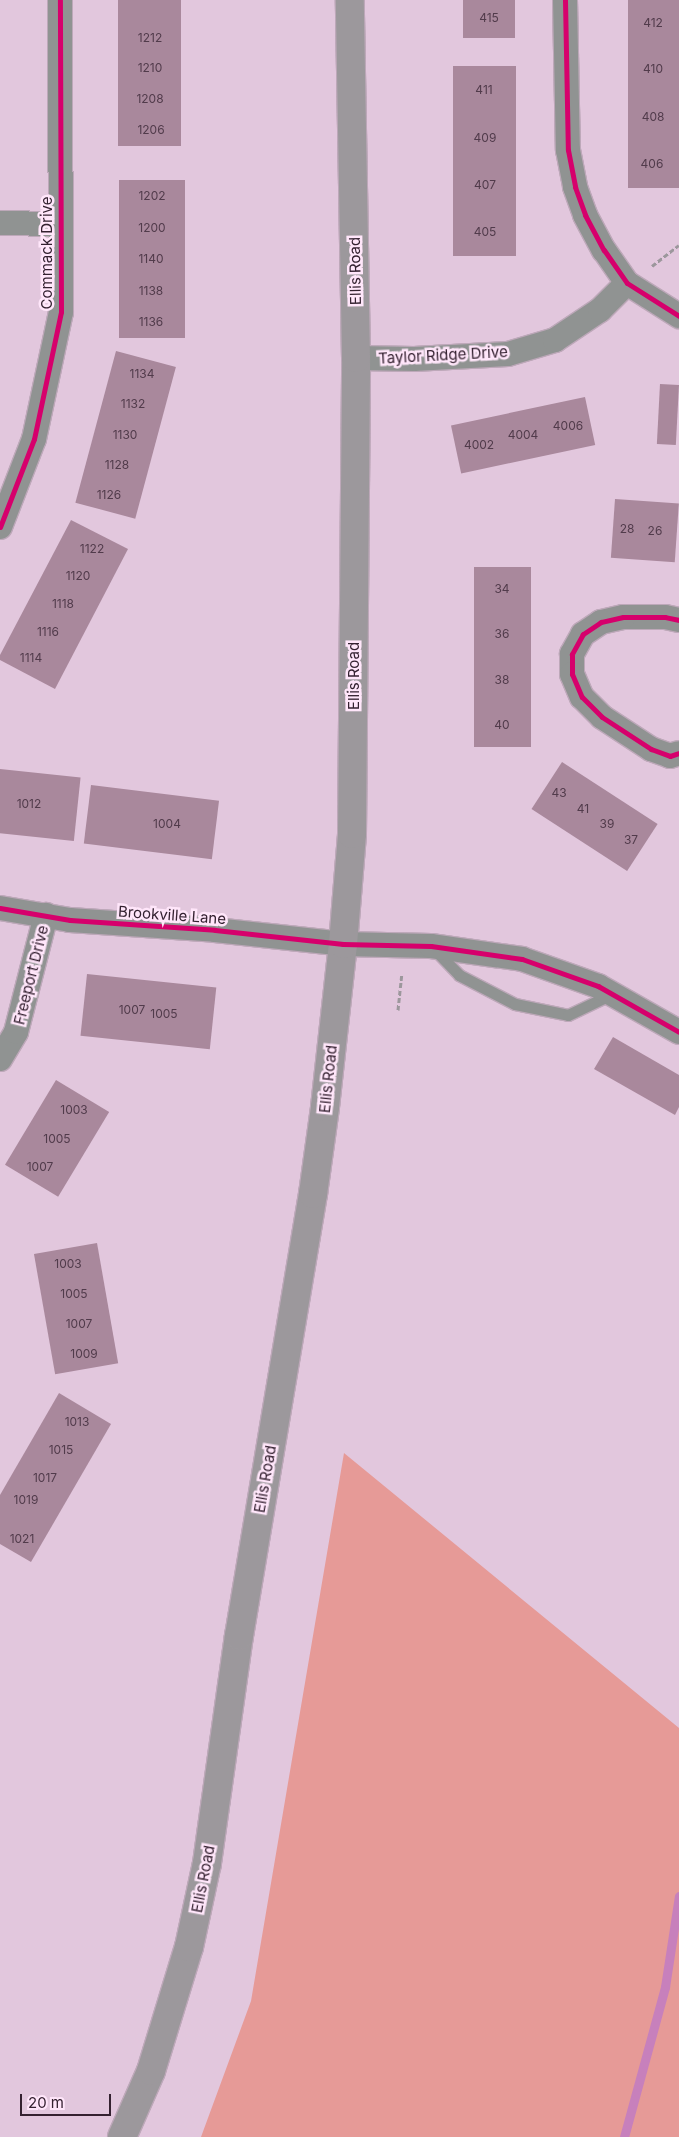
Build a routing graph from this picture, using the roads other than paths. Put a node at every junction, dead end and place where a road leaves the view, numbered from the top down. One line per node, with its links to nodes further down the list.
1 (60, 0): 5 (street, Commack Drive)
2 (350, 0): 8 (main road, Ellis Road)
3 (565, 0): 6 (street)
4 (0, 223): 5 (street)
5 (60, 224): 9 (street, Commack Drive)
6 (636, 277): 7 (street); 8 (street, Taylor Ridge Drive)
7 (679, 316)
8 (356, 358): 14 (main road, Ellis Road)
9 (0, 527)
10 (679, 620): 11 (street)
11 (679, 753)
12 (0, 908): 13 (street, Brookville Lane)
13 (46, 915): 14 (street, Brookville Lane); 18 (street, Freeport Drive)
14 (343, 944): 15 (street, Brookville Lane); 19 (main road, Ellis Road)
15 (431, 946): 16 (street, Brookville Lane); 16 (lane)
16 (612, 994): 17 (street, Brookville Lane)
17 (679, 1032)
18 (0, 1059)
19 (122, 2137)

